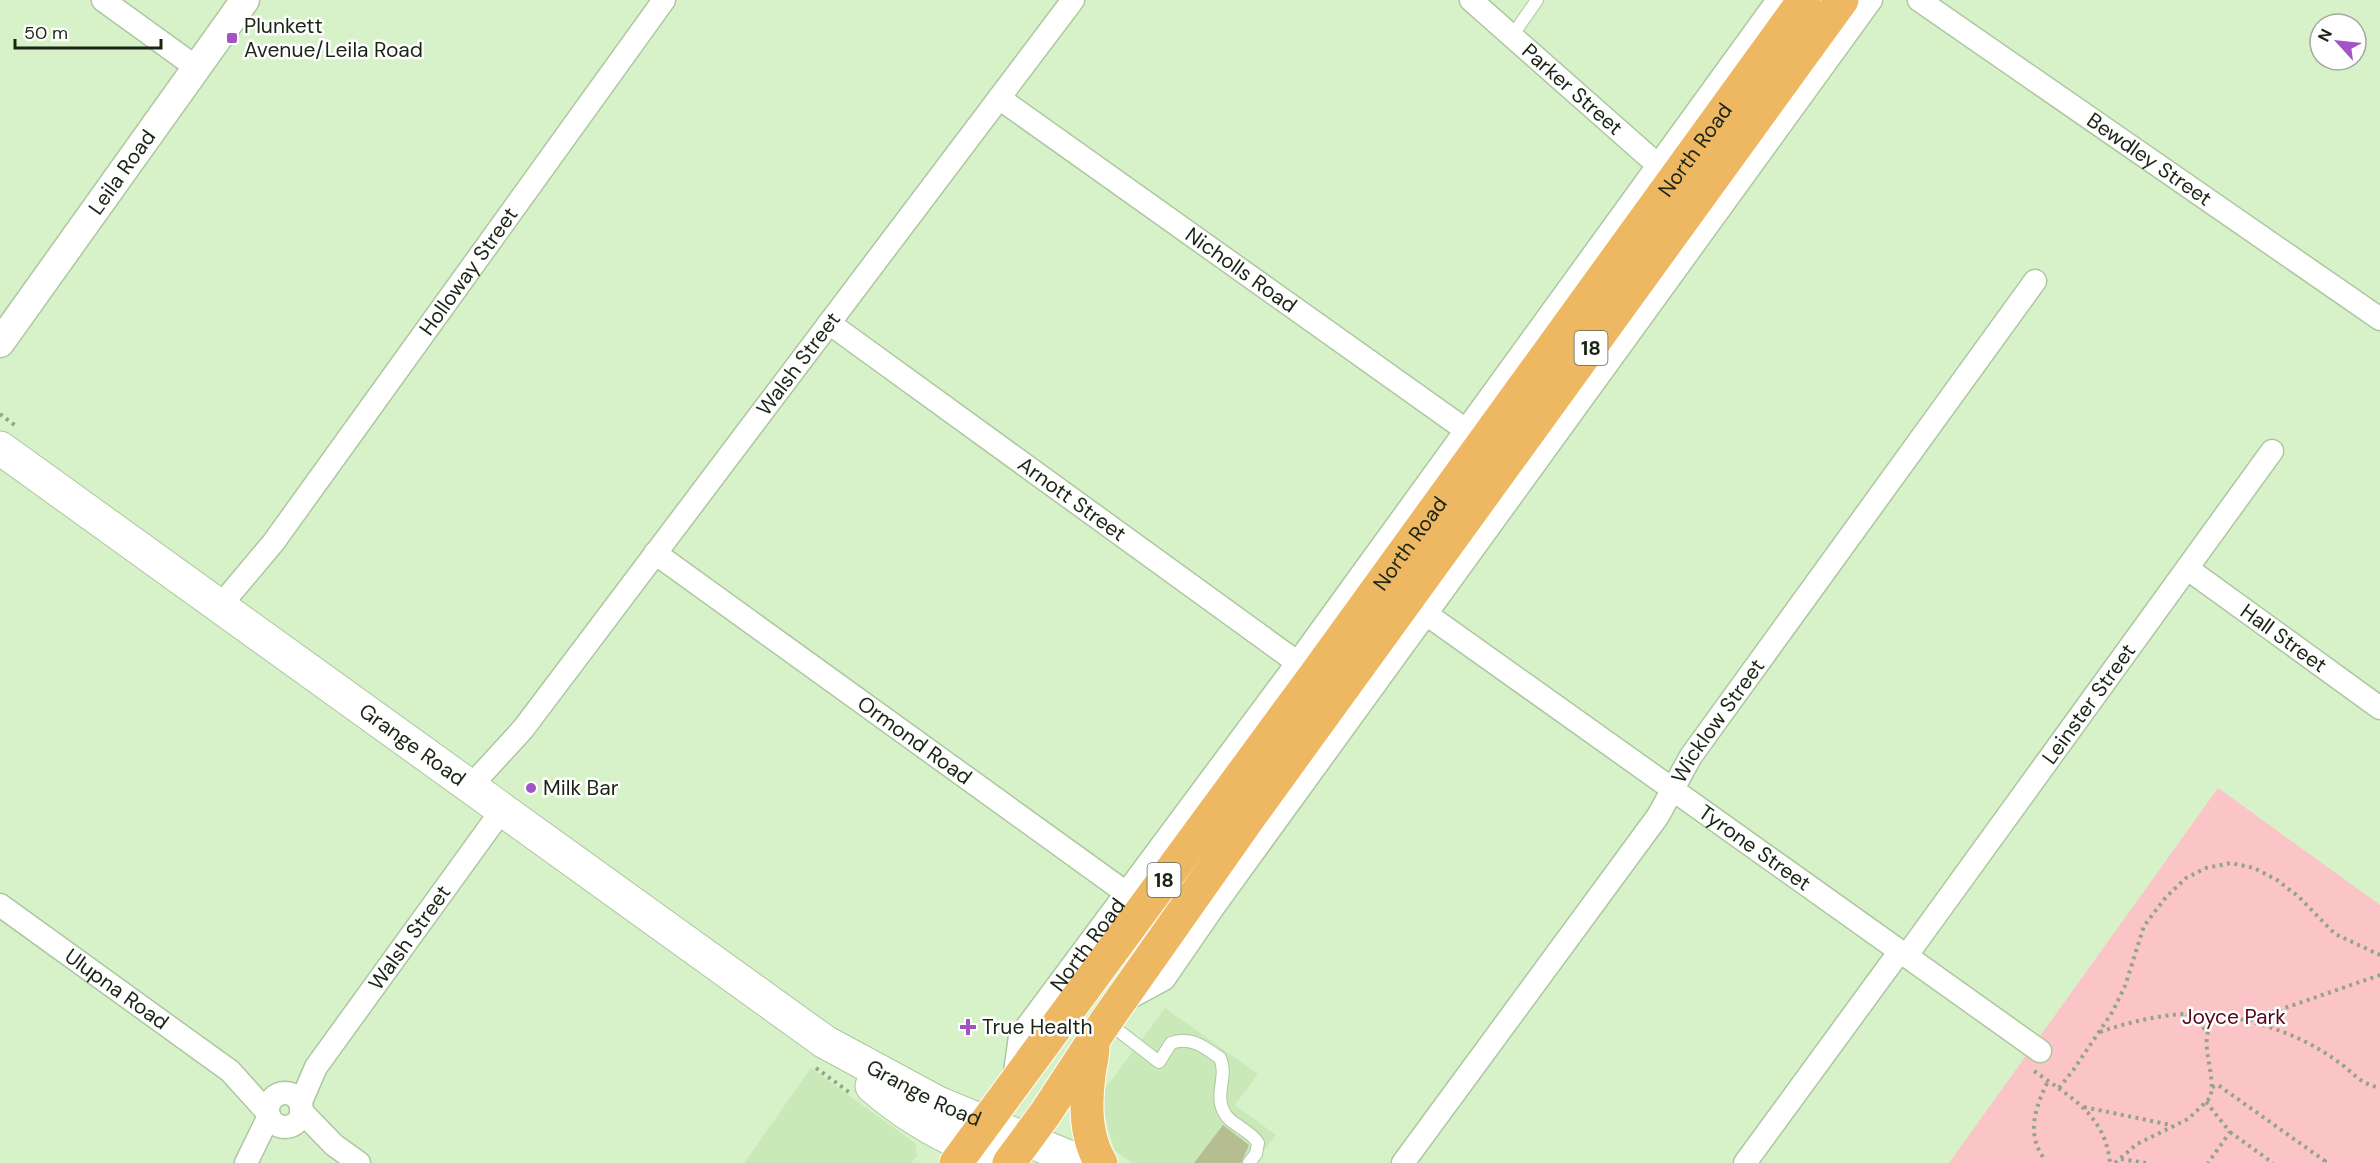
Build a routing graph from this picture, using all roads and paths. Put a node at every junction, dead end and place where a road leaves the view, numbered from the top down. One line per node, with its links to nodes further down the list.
1 (103, 0): 13 (street)
2 (245, 0): 13 (street, Leila Road)
3 (664, 0): 27 (street, Holloway Street)
4 (1074, 0): 14 (street, Walsh Street)
5 (1471, 0): 12 (street, Parker Street)
6 (1537, 0): 12 (lane)
7 (1778, 0): 15 (street, North Road)
8 (1804, 0): 15 (highway, North Road / 18)
9 (1842, 0): 16 (highway, North Road / 18)
10 (1871, 0): 26 (street, North Road)
11 (1919, 0): 18 (street, Bewdley Street)
12 (1512, 36): 15 (street, Parker Street)
13 (197, 68): 20 (street, Leila Road)
14 (999, 98): 19 (street, Walsh Street); 21 (street, Nicholls Road)
15 (1665, 171): 16 (street, Parker Street); 21 (highway, North Road / 18)
16 (1700, 198): 26 (highway, North Road / 18)
17 (2035, 281): 30 (street, Wicklow Street)
18 (2380, 319)
19 (829, 323): 24 (street, Walsh Street); 28 (street, Arnott Street)
20 (0, 343)
21 (1474, 436): 26 (highway, North Road / 18); 28 (street, North Road)
22 (0, 448): 27 (main road, Grange Road)
23 (2272, 451): 25 (street, Leinster Street)
24 (655, 553): 31 (street, Walsh Street); 32 (street, Ormond Road)
25 (2188, 569): 29 (street, Hall Street); 35 (street, Leinster Street)
26 (1405, 599): 28 (highway, North Road / 18); 30 (street, Tyrone Street); 34 (highway, North Road / 18); 41 (street, North Road)
27 (225, 610): 31 (main road, Grange Road)
28 (1306, 669): 32 (highway, North Road / 18)
29 (2380, 708)
30 (1673, 789): 35 (street, Tyrone Street); 63 (street, Wicklow Street)
31 (485, 797): 51 (street, Walsh Street); 54 (main road, Grange Road)
32 (1135, 900): 34 (street, Ormond Road); 54 (highway, North Road / 18)
33 (0, 905): 51 (street, Ulupna Road)
34 (1172, 926): 41 (highway, North Road / 18)
35 (1903, 953): 44 (street, Tyrone Street); 64 (street, Leinster Street)
36 (2380, 955): 42 (path)
37 (2380, 975): 40 (path)
38 (2183, 1014): 39 (path); 42 (path); 43 (path)
39 (2220, 1015): 40 (path); 43 (path)
40 (2249, 1020): 48 (path)
41 (1105, 1022): 55 (highway, North Road / 18); 61 (highway); 62 (lane)
42 (2099, 1032): 47 (path)
43 (2207, 1032): 46 (path)
44 (2038, 1050): 45 (path)
45 (2048, 1081): 47 (path); 56 (path)
46 (2212, 1087): 49 (path); 70 (path)
47 (2059, 1088): 50 (path)
48 (2380, 1088)
49 (2206, 1102): 52 (path); 53 (path)
50 (2083, 1107): 52 (path); 65 (path)
51 (285, 1110): 58 (street, Walsh Street); 59 (street, Ulupna Road)
52 (2173, 1125): 57 (path)
53 (2230, 1132): 68 (path); 69 (path)
54 (970, 1144): 55 (main road, Grange Road)
55 (1014, 1157): 60 (main road, Grange Road)
56 (2043, 1157)
57 (2120, 1159): 66 (path); 67 (path)
58 (248, 1160)
59 (359, 1163)
60 (1083, 1163)
61 (1101, 1163)
62 (1249, 1163)
63 (1403, 1163)
64 (1745, 1163)
65 (2110, 1163)
66 (2115, 1163)
67 (2146, 1163)
68 (2208, 1163)
69 (2273, 1163)
70 (2323, 1163)

